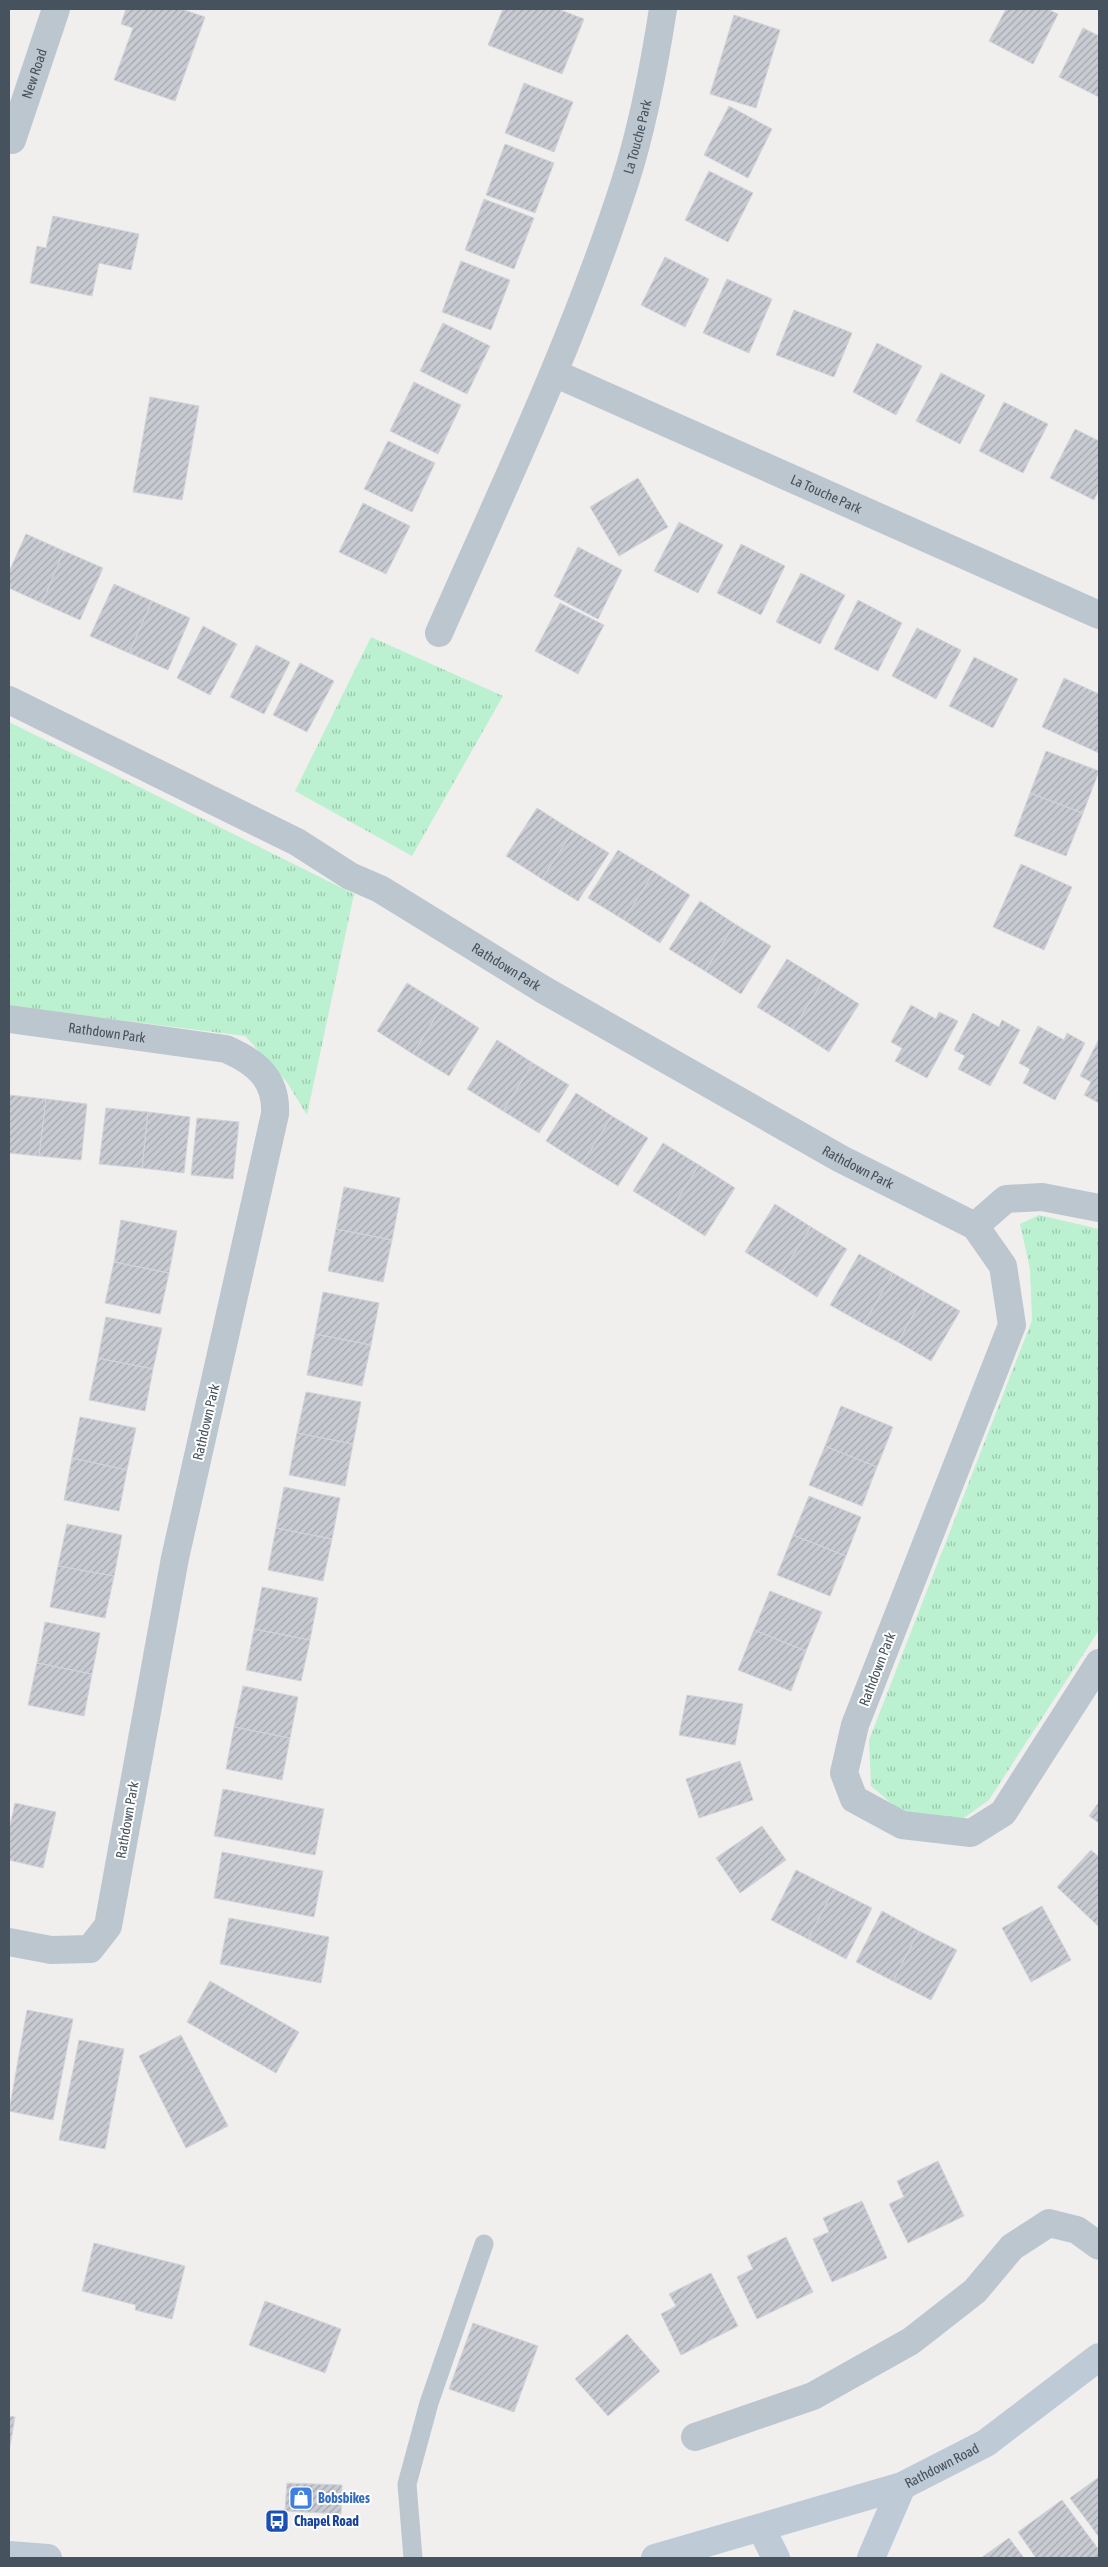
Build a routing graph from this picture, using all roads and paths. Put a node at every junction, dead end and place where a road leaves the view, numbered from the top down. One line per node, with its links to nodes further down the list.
1 (56, 9): 3 (street, New Road)
2 (663, 9): 4 (street, La Touche Park)
3 (12, 140)
4 (554, 373): 5 (street, La Touche Park); 6 (street, La Touche Park)
5 (1099, 615)
6 (439, 633)
7 (9, 700): 10 (street, Rathdown Park)
8 (9, 1019): 12 (street, Rathdown Park)
9 (1099, 1208): 10 (street)
10 (975, 1226): 11 (street, Rathdown Park)
11 (1099, 1663)
12 (9, 1942)
13 (484, 2244): 21 (lane)
14 (1099, 2246): 16 (street)
15 (1099, 2357): 17 (main road, Rathdown Road)
16 (695, 2437)
17 (902, 2486): 18 (main road, Rathdown Road); 24 (main road)
18 (761, 2528): 22 (main road, Rathdown Road); 23 (main road)
19 (9, 2555): 20 (main road)
20 (48, 2558)
21 (412, 2558)
22 (655, 2558)
23 (776, 2558)
24 (871, 2558)

